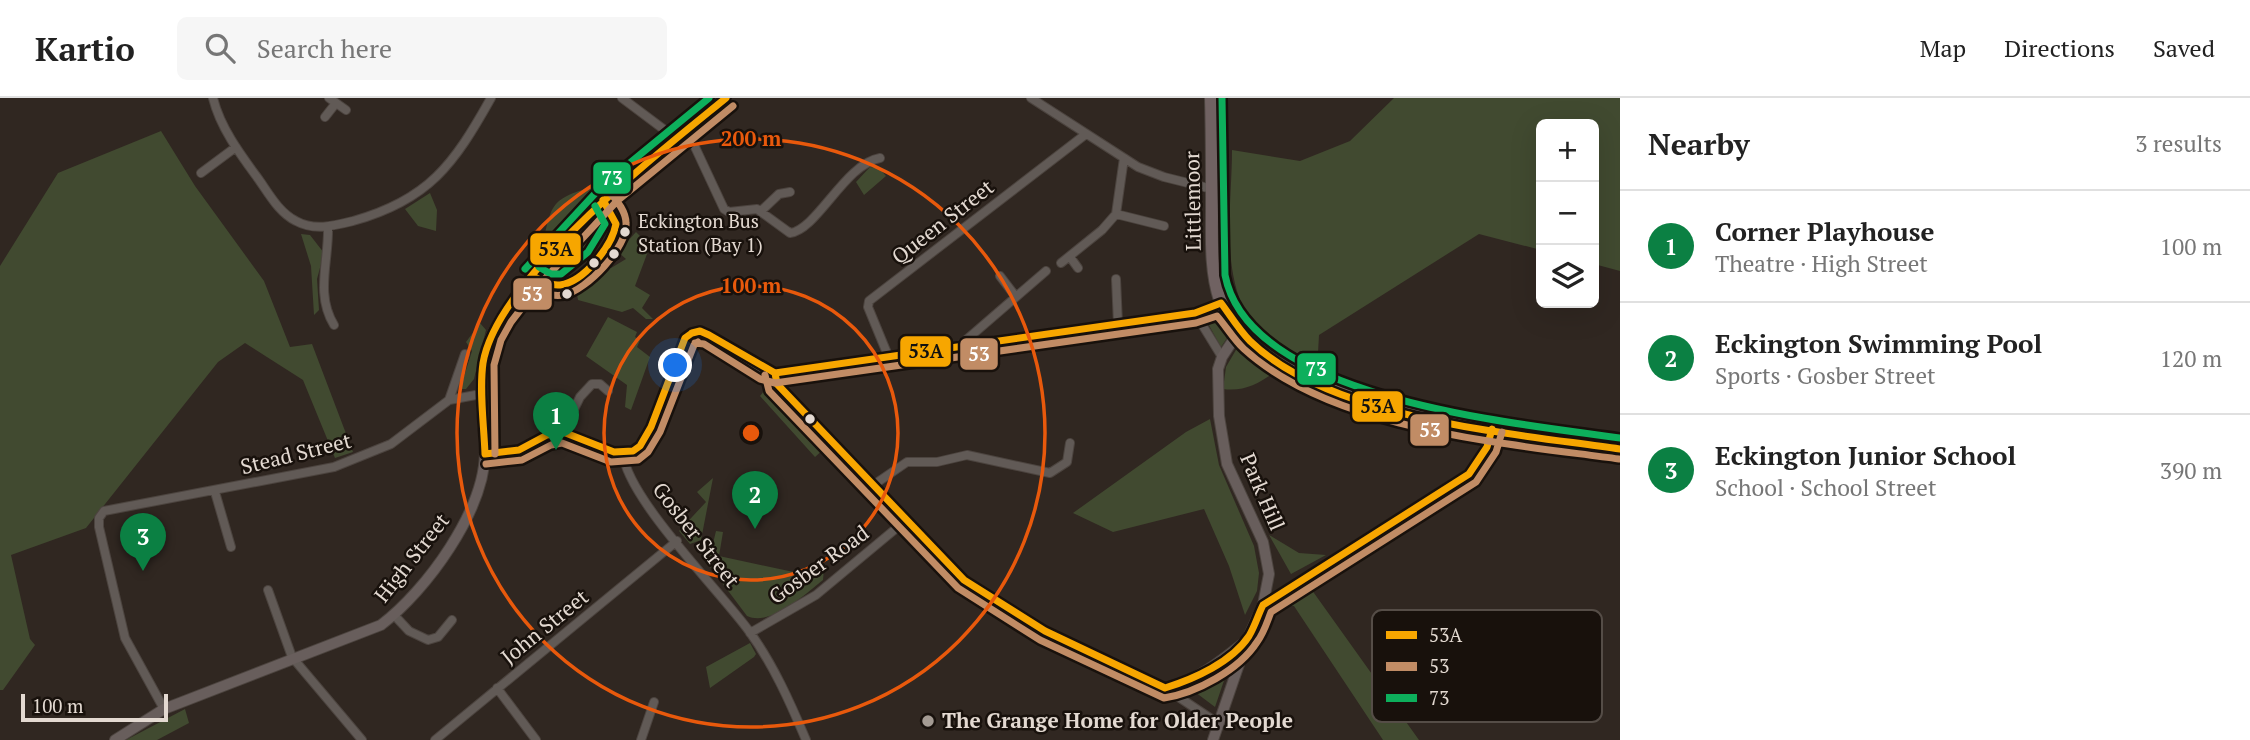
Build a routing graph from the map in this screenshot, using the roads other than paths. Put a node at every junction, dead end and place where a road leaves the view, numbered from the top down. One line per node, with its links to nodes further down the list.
1 (213, 98): 13 (street)
2 (491, 98): 22 (street)
3 (622, 98): 12 (street)
4 (726, 98): 10 (main road, High Street)
5 (1031, 98): 11 (street)
6 (1211, 98): 17 (main road, Littlemoor)
7 (333, 101): 8 (street); 9 (street)
8 (346, 110)
9 (325, 117)
10 (688, 132): 12 (main road, High Street); 19 (street)
11 (1086, 134): 15 (street); 40 (street, Queen Street)
12 (678, 140): 43 (main road, High Street)
13 (236, 147): 16 (street); 22 (street)
14 (880, 158): 19 (street)
15 (1124, 158): 17 (street); 20 (street)
16 (201, 173)
17 (1212, 188): 30 (main road, Littlemoor)
18 (790, 192): 19 (street)
19 (761, 211)
20 (1115, 214): 21 (street); 23 (street)
21 (1164, 226)
22 (328, 227): 32 (street)
23 (1070, 257): 24 (street); 25 (street)
24 (1061, 263)
25 (1078, 268)
26 (1046, 271): 29 (street)
27 (1000, 276): 29 (street)
28 (1116, 279): 34 (street)
29 (1016, 297): 37 (street)
30 (1221, 303): 31 (street); 36 (main road)
31 (1195, 313): 34 (street); 39 (street)
32 (328, 315): 33 (street); 35 (street)
33 (317, 319)
34 (1118, 324): 37 (street)
35 (334, 325)
36 (1239, 331): 39 (main road, Park Hill); 45 (main road)
37 (958, 348): 40 (street)
38 (465, 354): 44 (street)
39 (1222, 357): 57 (main road, Park Hill)
40 (889, 358): 41 (street)
41 (775, 373): 49 (street); 51 (street)
42 (608, 391): 46 (street)
43 (481, 394): 44 (street, Stead Street); 50 (main road, High Street)
44 (449, 400): 52 (street, Stead Street)
45 (1492, 429): 48 (main road); 57 (street)
46 (563, 432): 49 (street); 50 (street)
47 (1070, 443): 51 (street)
48 (1620, 449)
49 (623, 453): 54 (street, Gosber Street)
50 (485, 454): 58 (main road, High Street)
51 (872, 486): 53 (street)
52 (215, 492): 55 (street); 66 (street, Stead Street)
53 (905, 521): 60 (street, Gosber Road); 64 (street)
54 (677, 541): 60 (street, Gosber Street); 63 (street, John Street)
55 (231, 547)
56 (268, 590): 62 (street)
57 (1263, 605): 61 (main road, Park Hill)
58 (394, 615): 59 (street); 62 (main road, High Street)
59 (452, 620)
60 (750, 633): 73 (street, Gosber Street)
61 (1248, 638): 64 (street); 67 (main road, Park Hill)
62 (292, 657): 66 (main road, High Street); 69 (street)
63 (497, 688): 70 (street, John Street); 71 (street)
64 (1165, 688): 67 (street)
65 (654, 702): 72 (street)
66 (164, 709): 68 (main road, High Street)
67 (1219, 724): 74 (main road, Park Hill)
68 (115, 740)
69 (362, 740)
70 (435, 740)
71 (536, 740)
72 (641, 740)
73 (806, 740)
74 (1213, 740)

